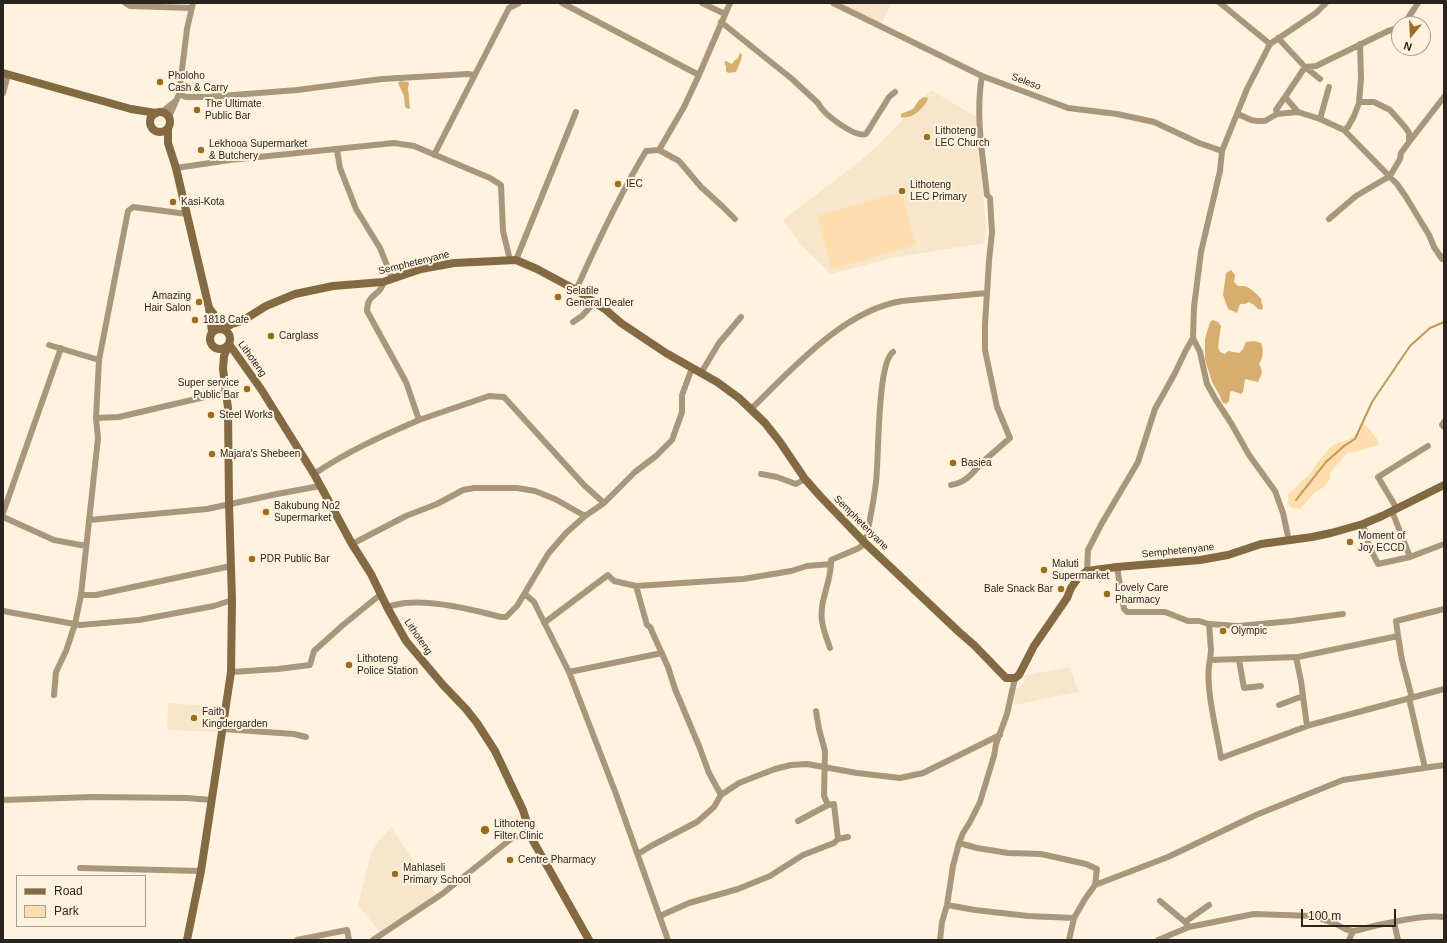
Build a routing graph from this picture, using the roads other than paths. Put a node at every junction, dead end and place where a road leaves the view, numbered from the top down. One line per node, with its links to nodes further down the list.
1 (125, 3): 10 (street)
2 (519, 3): 20 (street)
3 (562, 3): 21 (street)
4 (702, 3): 11 (street)
5 (730, 3): 11 (street)
6 (833, 3): 22 (street, Seleso)
7 (1220, 3): 16 (street)
8 (1326, 3): 15 (street)
9 (1418, 3): 12 (street)
10 (193, 6): 27 (street)
11 (725, 14): 13 (street)
12 (1409, 16)
13 (721, 22): 21 (street); 25 (street)
14 (1391, 30): 17 (street)
15 (1278, 38): 16 (street); 18 (street)
16 (1270, 44): 36 (street)
17 (1360, 44): 18 (street); 31 (street)
18 (1305, 67): 23 (street); 28 (street)
19 (6, 74): 26 (street); 32 (main road)
20 (474, 75): 27 (street); 49 (street)
21 (699, 75): 47 (street)
22 (982, 76): 48 (street, Seleso); 60 (street)
23 (1320, 79)
24 (1329, 87): 39 (street)
25 (895, 92)
26 (3, 93)
27 (178, 94): 30 (street)
28 (1285, 97): 35 (street); 37 (street)
29 (1444, 97): 44 (street)
30 (176, 101): 33 (street); 38 (street)
31 (1359, 103): 42 (street); 44 (street)
32 (131, 109): 33 (main road); 40 (main road)
33 (159, 112): 38 (main road); 40 (main road)
34 (576, 112): 56 (street)
35 (1298, 112): 37 (street); 39 (street)
36 (1238, 114): 37 (street); 48 (street)
37 (1277, 114)
38 (169, 117): 41 (main road)
39 (1320, 119): 42 (street)
40 (150, 123): 43 (main road)
41 (168, 128): 43 (main road); 45 (main road)
42 (1344, 130): 51 (street)
43 (158, 131): 45 (main road)
44 (1409, 142): 51 (street)
45 (168, 143): 50 (main road)
46 (337, 150): 49 (street); 50 (street); 57 (street)
47 (659, 150): 53 (street); 59 (street)
48 (1222, 151): 68 (street)
49 (434, 155): 56 (street)
50 (176, 168): 52 (main road)
51 (1390, 176): 54 (street); 55 (street)
52 (187, 214): 62 (main road); 74 (street)
53 (734, 219)
54 (1329, 219)
55 (1444, 256)
56 (513, 260): 57 (main road, Semphetenyane); 59 (main road, Semphetenyane)
57 (392, 278): 58 (main road, Semphetenyane)
58 (383, 282): 64 (main road, Semphetenyane); 81 (street)
59 (576, 290): 61 (main road, Semphetenyane)
60 (988, 293): 79 (street); 88 (street)
61 (594, 303): 65 (street); 75 (main road, Semphetenyane)
62 (209, 308): 66 (main road); 67 (main road)
63 (741, 317): 77 (street)
64 (242, 321): 66 (main road); 69 (main road)
65 (573, 322)
66 (222, 329): 67 (main road); 69 (main road)
67 (212, 332): 72 (main road)
68 (1193, 338): 99 (street); 108 (street)
69 (229, 343): 72 (main road); 76 (main road); 85 (main road, Lithoteng)
70 (49, 345): 71 (street)
71 (62, 348): 74 (street); 94 (street)
72 (215, 348): 76 (main road)
73 (893, 352): 100 (street)
74 (99, 360): 80 (street)
75 (692, 368): 77 (main road, Semphetenyane); 92 (street)
76 (223, 369): 78 (main road)
77 (701, 373): 79 (main road, Semphetenyane)
78 (226, 392): 80 (street); 91 (main road)
79 (751, 409): 87 (main road, Semphetenyane)
80 (96, 418): 97 (street)
81 (419, 420): 85 (street); 92 (street)
82 (1444, 422): 83 (street)
83 (1444, 427)
84 (1428, 446): 93 (street)
85 (314, 474): 90 (main road, Lithoteng)
86 (761, 474): 87 (street)
87 (805, 479): 100 (main road, Semphetenyane)
88 (951, 485)
89 (1444, 485): 93 (main road, Semphetenyane)
90 (320, 486): 91 (street); 101 (main road, Lithoteng)
91 (229, 504): 97 (street); 106 (main road)
92 (604, 504): 95 (street)
93 (1394, 510): 98 (main road, Semphetenyane); 104 (street)
94 (3, 513)
95 (585, 516): 101 (street); 111 (street)
96 (3, 517): 103 (street)
97 (89, 520): 103 (street)
98 (1362, 524): 99 (main road, Semphetenyane); 104 (street)
99 (1289, 541): 107 (main road, Semphetenyane)
100 (864, 542): 105 (street); 129 (main road, Semphetenyane)
101 (352, 544): 110 (main road, Lithoteng)
102 (1444, 544): 104 (street)
103 (86, 546): 112 (street)
104 (1410, 556)
105 (831, 564): 109 (street); 122 (street)
106 (231, 566): 112 (street); 113 (main road)
107 (1117, 567): 108 (main road, Semphetenyane); 120 (street)
108 (1087, 571): 129 (main road)
109 (636, 586): 118 (street); 123 (street)
110 (382, 594): 114 (main road, Lithoteng); 127 (street)
111 (525, 594): 114 (street); 118 (street)
112 (81, 595): 119 (street)
113 (232, 600): 119 (street); 127 (main road)
114 (387, 607): 149 (main road, Lithoteng)
115 (1444, 609): 121 (street)
116 (3, 611): 119 (street)
117 (1343, 614): 120 (street)
118 (544, 623): 128 (street)
119 (75, 624): 132 (street)
120 (1209, 624): 125 (street)
121 (1398, 636): 124 (street); 134 (street)
122 (830, 648)
123 (662, 653): 128 (street); 144 (street)
124 (1296, 657): 126 (street); 133 (street)
125 (1210, 660): 126 (street); 137 (street)
126 (1239, 660): 130 (street)
127 (231, 672): 138 (main road)
128 (569, 672): 153 (street)
129 (1015, 678): 139 (street)
130 (1261, 686)
131 (1444, 689): 134 (street)
132 (54, 694)
133 (1303, 696): 135 (street); 137 (street)
134 (1410, 698): 137 (street); 143 (street)
135 (1279, 705)
136 (816, 711): 142 (street)
137 (1307, 726)
138 (223, 728): 140 (street); 146 (main road)
139 (1000, 735): 142 (street); 152 (street)
140 (306, 737)
141 (1444, 765): 143 (street)
142 (824, 766): 144 (street); 147 (street)
143 (1425, 768): 156 (street)
144 (721, 796): 153 (street)
145 (3, 800): 146 (street)
146 (212, 800): 155 (main road)
147 (828, 805): 148 (street); 151 (street)
148 (798, 820)
149 (530, 831): 169 (street); 170 (main road, Lithoteng)
150 (848, 837): 151 (street)
151 (838, 839): 160 (street)
152 (959, 843): 156 (street); 158 (street)
153 (638, 854): 160 (street)
154 (80, 868): 155 (street)
155 (201, 871): 166 (main road)
156 (1095, 885): 162 (street)
157 (1160, 901): 164 (street)
158 (947, 904): 162 (street); 172 (street)
159 (1209, 905): 164 (street)
160 (660, 916): 171 (street)
161 (1444, 916): 163 (street)
162 (1074, 918): 173 (street)
163 (1394, 922): 165 (street); 176 (street)
164 (1187, 924): 165 (street); 174 (street)
165 (1354, 931): 175 (street)
166 (188, 940)
167 (296, 940): 168 (street)
168 (349, 940)
169 (373, 940)
170 (589, 940)
171 (668, 940)
172 (940, 940)
173 (1069, 940)
174 (1158, 940)
175 (1349, 940)
176 (1398, 940)

